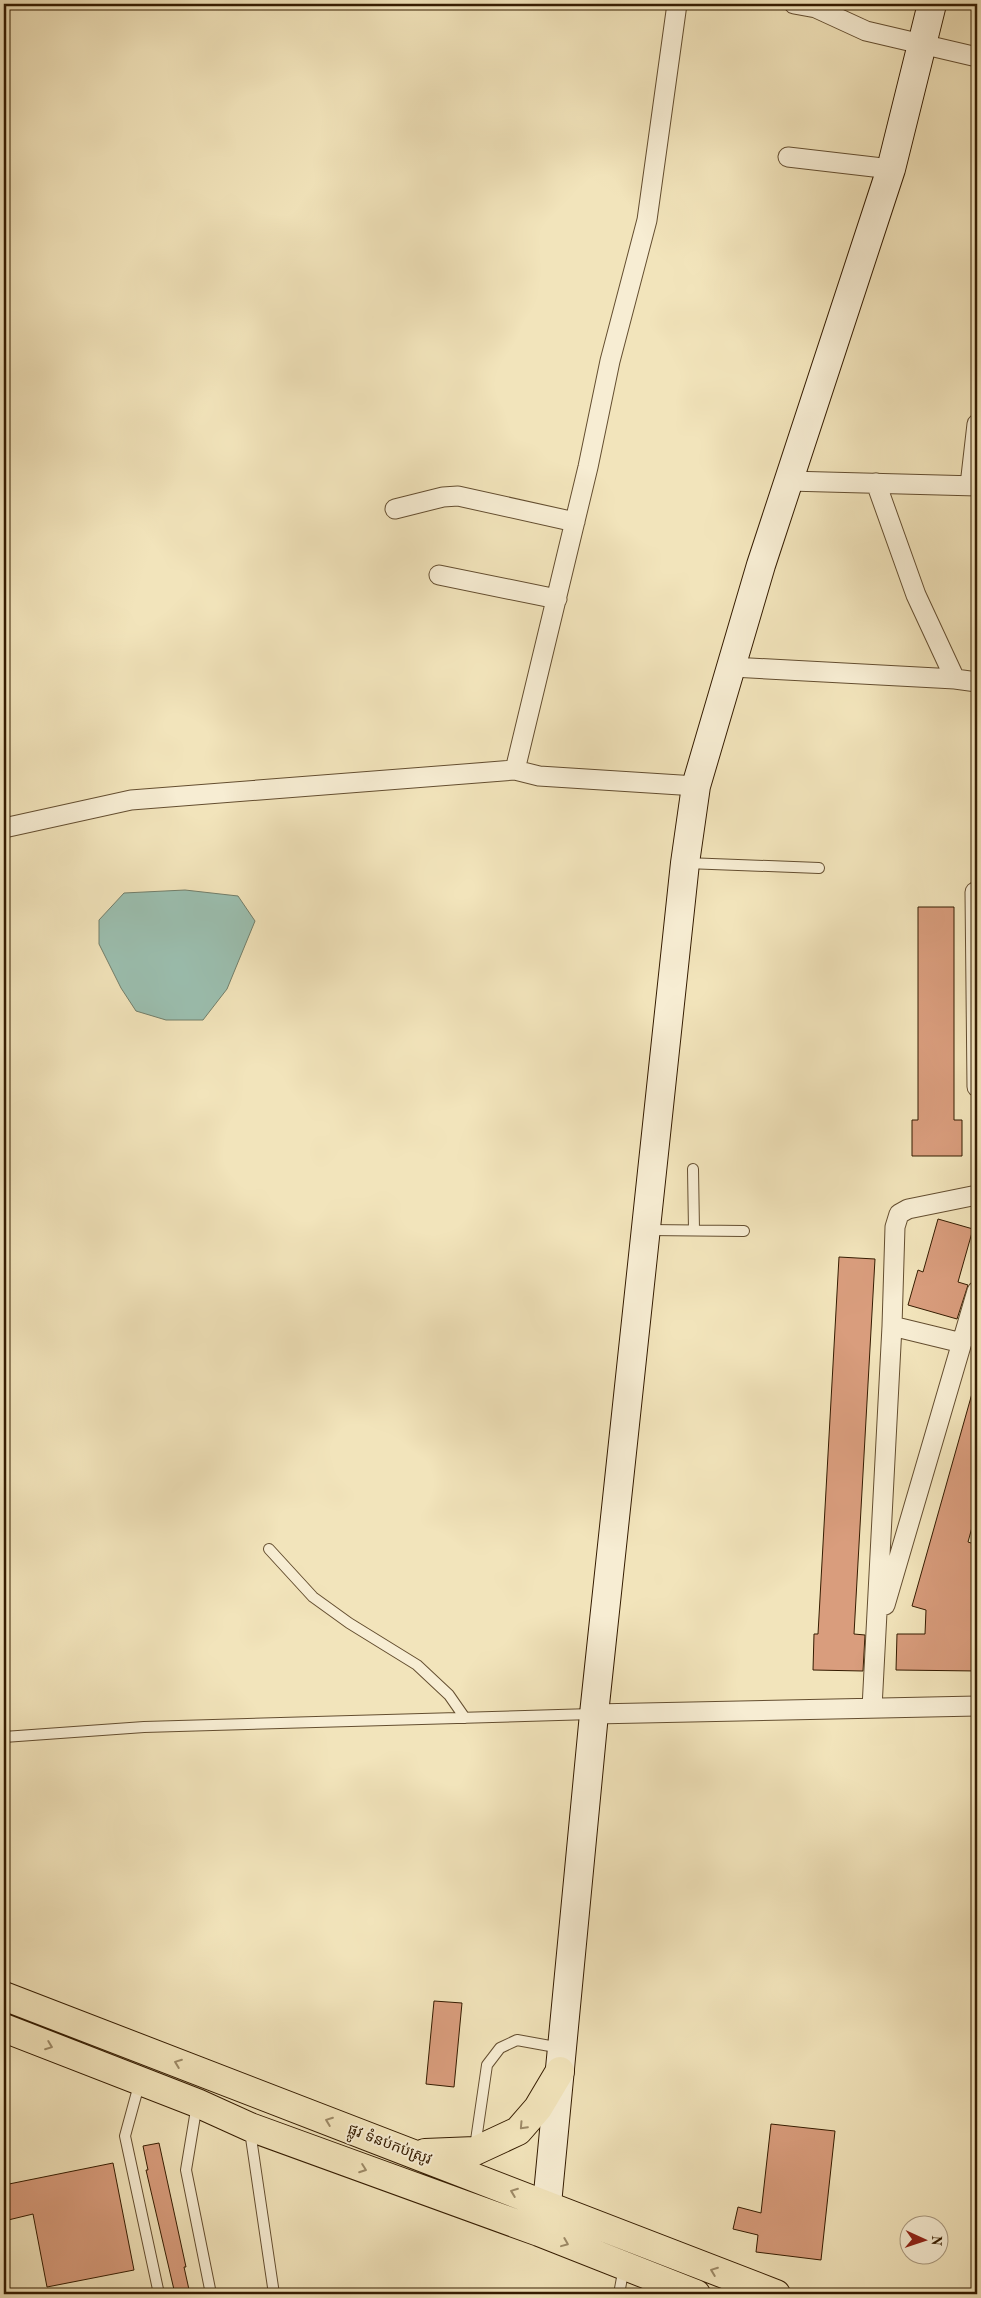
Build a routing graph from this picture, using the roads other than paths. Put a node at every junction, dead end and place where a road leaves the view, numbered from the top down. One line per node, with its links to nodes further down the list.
1 (677, 4): 13 (street)
2 (794, 4): 4 (street)
3 (932, 4): 4 (main road)
4 (921, 45): 5 (street); 7 (main road)
5 (977, 57)
6 (788, 157): 7 (street)
7 (890, 169): 9 (main road)
8 (977, 424): 11 (street)
9 (788, 481): 10 (street); 16 (main road)
10 (876, 483): 11 (street); 17 (street)
11 (973, 485)
12 (395, 509): 13 (street)
13 (575, 522): 15 (street)
14 (439, 575): 15 (street)
15 (556, 599): 19 (street)
16 (732, 667): 17 (street); 20 (main road)
17 (955, 679): 18 (street)
18 (977, 682)
19 (515, 770): 20 (street); 21 (street)
20 (696, 786): 22 (main road)
21 (4, 828)
22 (685, 863): 23 (lane); 28 (main road)
23 (819, 868)
24 (975, 892): 25 (street)
25 (977, 1087)
26 (693, 1169): 29 (lane)
27 (977, 1195): 32 (street)
28 (647, 1230): 29 (lane); 38 (main road)
29 (694, 1230): 30 (lane)
30 (744, 1231)
31 (977, 1291): 33 (street)
32 (892, 1326): 33 (street); 35 (street)
33 (962, 1343): 35 (street)
34 (268, 1549): 39 (lane)
35 (876, 1636): 37 (street)
36 (977, 1706): 37 (street)
37 (872, 1708): 38 (street)
38 (594, 1714): 39 (lane); 43 (main road)
39 (465, 1718): 40 (lane)
40 (4, 1738)
41 (4, 1996): 48 (main road, ផ្លូវ ទំនប់កប់ស្រូវ, one-way to 41)
42 (4, 2028): 44 (main road, ផ្លូវ ទំនប់កប់ស្រូវ, one-way to 44)
43 (561, 2060): 47 (main road, one-way to 47); 47 (lane); 49 (main road)
44 (140, 2081): 45 (main road, ផ្លូវ ទំនប់កប់ស្រូវ); 52 (lane)
45 (197, 2102): 46 (main road, ផ្លូវ ទំនប់កប់ស្រូវ); 53 (lane)
46 (250, 2127): 50 (main road, ផ្លូវ ទំនប់កប់ស្រូវ, one-way to 50); 54 (lane)
47 (475, 2151): 48 (main road)
48 (415, 2154): 49 (main road, ផ្លូវ ទំនប់កប់ស្រូវ, one-way to 48)
49 (547, 2204): 50 (main road); 57 (main road, ផ្លូវ ទំនប់កប់ស្រូវ, one-way to 49)
50 (539, 2232): 51 (main road, ផ្លូវ ទំនប់កប់ស្រូវ, one-way to 51)
51 (624, 2266): 55 (lane); 56 (main road, ផ្លូវ ទំនប់កប់ស្រូវ)
52 (159, 2294)
53 (211, 2294)
54 (274, 2294)
55 (620, 2294)
56 (696, 2294)
57 (776, 2294)

